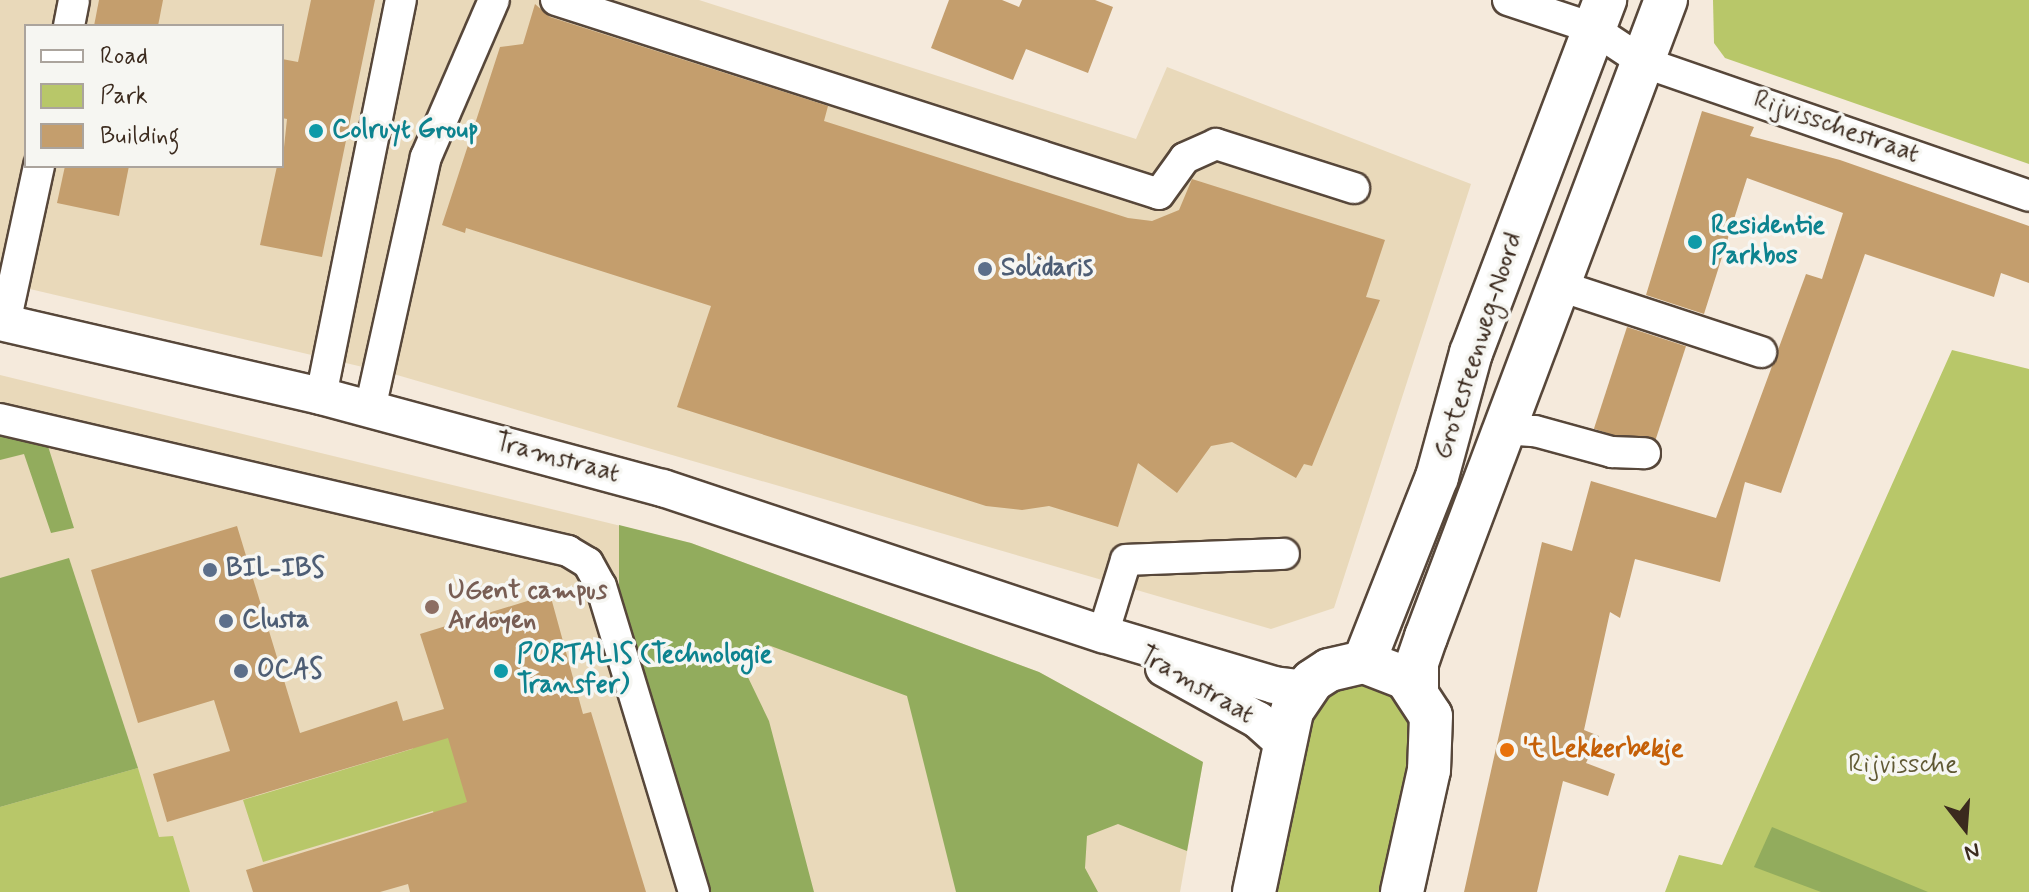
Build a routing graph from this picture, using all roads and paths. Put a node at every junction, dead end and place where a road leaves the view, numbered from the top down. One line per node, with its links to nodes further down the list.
1 (74, 0): 8 (street)
2 (401, 0): 16 (street)
3 (494, 0): 17 (street)
4 (556, 0): 11 (street)
5 (1508, 0): 7 (street, Rijvisschestraat)
6 (1666, 0): 9 (highway, Grotesteenweg-Noord)
7 (1598, 14): 9 (street, Rijvisschestraat); 23 (highway, Grotesteenweg-Noord)
8 (69, 24)
9 (1643, 62): 12 (street, Rijvisschestraat); 13 (highway, Grotesteenweg-Noord)
10 (39, 168): 14 (street)
11 (1354, 188)
12 (2029, 196)
13 (1557, 285): 15 (street); 19 (highway, Grotesteenweg-Noord)
14 (3, 322): 16 (main road, Tramstraat)
15 (1761, 352)
16 (321, 396): 17 (main road, Tramstraat)
17 (370, 409): 22 (main road, Tramstraat)
18 (0, 419): 27 (street)
19 (1504, 429): 20 (street); 24 (highway, Grotesteenweg-Noord)
20 (1645, 453)
21 (1284, 554): 22 (street)
22 (1103, 634): 25 (main road, Tramstraat); 26 (main road, Tramstraat)
23 (1364, 662): 24 (highway); 25 (highway)
24 (1417, 688): 29 (highway, Grotesteenweg-Noord)
25 (1305, 689): 26 (highway)
26 (1285, 744): 28 (highway)
27 (694, 892)
28 (1254, 892)
29 (1402, 892)

